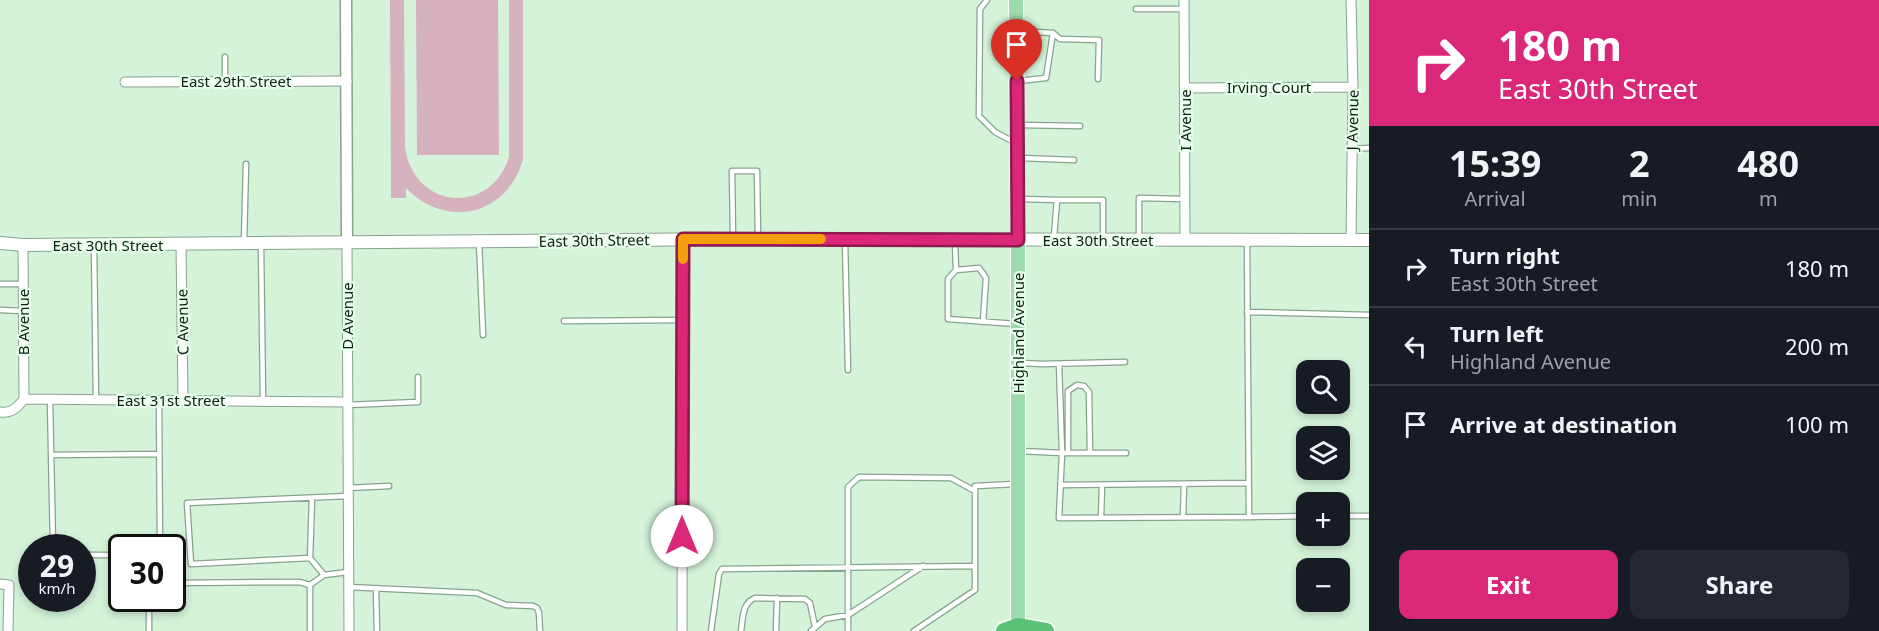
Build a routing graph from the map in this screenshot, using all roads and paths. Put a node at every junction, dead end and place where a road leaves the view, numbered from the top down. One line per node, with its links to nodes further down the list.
1 (346, 0): 12 (street, D Avenue)
2 (987, 0): 21 (lane)
3 (1016, 0): 7 (main road, Highland Avenue)
4 (1351, 0): 15 (street, J Avenue)
5 (1184, 5): 6 (lane); 16 (street, I Avenue)
6 (1136, 9)
7 (1016, 31): 8 (lane); 13 (main road, Highland Avenue)
8 (1053, 33): 10 (lane); 13 (lane)
9 (225, 57): 11 (lane)
10 (1098, 79)
11 (225, 81): 12 (street, East 29th Street); 14 (street, East 29th Street)
12 (347, 81): 42 (street, D Avenue)
13 (1017, 81): 17 (main road, Highland Avenue)
14 (125, 82)
15 (1353, 87): 16 (street, Irving Court); 20 (street, J Avenue)
16 (1185, 88): 25 (street, I Avenue)
17 (1017, 124): 18 (lane); 21 (main road, Highland Avenue)
18 (1080, 126)
19 (1369, 148): 20 (lane)
20 (1351, 149): 38 (street, J Avenue)
21 (1018, 151): 22 (lane); 24 (main road, Highland Avenue)
22 (1074, 160)
23 (246, 164): 44 (lane)
24 (1018, 199): 26 (lane); 34 (main road, Highland Avenue)
25 (1185, 199): 31 (lane); 32 (street, I Avenue)
26 (1057, 200): 35 (lane); 36 (lane)
27 (683, 239): 28 (main road, East 30th Street); 40 (main road, East 30th Street); 56 (street)
28 (733, 239): 29 (main road, East 30th Street); 29 (lane)
29 (758, 239): 30 (main road, East 30th Street)
30 (845, 239): 33 (main road, East 30th Street); 63 (lane)
31 (1139, 239): 32 (main road, East 30th Street); 36 (main road, East 30th Street)
32 (1185, 239): 37 (main road, East 30th Street)
33 (955, 240): 34 (main road, East 30th Street); 48 (lane)
34 (1018, 240): 35 (main road, East 30th Street); 58 (main road, Highland Avenue)
35 (1054, 240): 36 (main road, East 30th Street)
36 (1103, 240)
37 (1246, 240): 38 (main road, East 30th Street); 53 (lane)
38 (1351, 240): 39 (main road, East 30th Street)
39 (1369, 240)
40 (479, 241): 42 (main road, East 30th Street); 59 (lane)
41 (0, 243): 46 (main road, East 30th Street)
42 (347, 243): 45 (main road, East 30th Street); 71 (street, D Avenue)
43 (181, 244): 44 (main road, East 30th Street); 47 (main road, East 30th Street); 69 (street, C Avenue)
44 (244, 244): 45 (main road, East 30th Street)
45 (261, 244): 70 (lane)
46 (22, 245): 47 (main road, East 30th Street); 50 (street, B Avenue)
47 (94, 245): 67 (lane)
48 (956, 270): 57 (lane); 57 (lane)
49 (0, 284): 50 (lane)
50 (23, 284): 52 (street, B Avenue)
51 (0, 310): 52 (lane)
52 (23, 311): 65 (street, B Avenue)
53 (1247, 312): 54 (lane); 79 (lane)
54 (1369, 315)
55 (564, 321): 56 (lane)
56 (683, 321): 118 (street)
57 (983, 321): 58 (lane)
58 (1018, 324): 61 (main road, Highland Avenue)
59 (483, 335)
60 (1125, 362): 62 (lane)
61 (1018, 363): 62 (lane); 73 (main road, Highland Avenue)
62 (1059, 364): 74 (lane)
63 (848, 370)
64 (418, 377): 71 (lane)
65 (24, 399): 66 (street, East 31st Street); 72 (street, East 31st Street)
66 (50, 399): 67 (street, East 31st Street); 78 (lane)
67 (96, 400): 68 (street, East 31st Street)
68 (159, 400): 69 (street, East 31st Street); 77 (lane)
69 (183, 400): 70 (street, East 31st Street)
70 (263, 400): 71 (street, East 31st Street)
71 (347, 403): 86 (street, D Avenue)
72 (0, 412)
73 (1018, 451): 74 (lane); 80 (main road, Highland Avenue)
74 (1065, 453): 75 (lane); 75 (lane); 82 (lane)
75 (1090, 453): 76 (lane)
76 (1125, 453)
77 (159, 454): 78 (lane); 95 (lane)
78 (51, 455): 94 (lane)
79 (1248, 483): 81 (lane); 92 (lane)
80 (1018, 484): 85 (lane); 111 (main road, Highland Avenue)
81 (1184, 484): 83 (lane); 91 (lane)
82 (1061, 485): 83 (lane); 93 (lane)
83 (1102, 485): 93 (lane)
84 (389, 486): 86 (lane)
85 (975, 491): 97 (lane); 99 (lane)
86 (348, 492): 87 (lane); 100 (street, D Avenue)
87 (312, 498): 96 (lane); 96 (lane)
88 (1296, 516): 92 (lane)
89 (1350, 516): 90 (lane)
90 (1369, 516)
91 (1183, 517): 92 (lane); 93 (lane)
92 (1249, 517)
93 (1101, 518)
94 (53, 534)
95 (160, 534)
96 (310, 558): 101 (lane)
97 (848, 566): 98 (lane); 109 (lane); 119 (lane)
98 (923, 566): 99 (lane); 109 (lane)
99 (975, 566): 123 (lane)
100 (348, 572): 101 (lane); 105 (street, D Avenue)
101 (324, 575): 104 (lane)
102 (186, 583): 104 (lane)
103 (0, 584): 112 (street)
104 (310, 585): 114 (lane)
105 (348, 587): 106 (lane); 115 (street, D Avenue)
106 (376, 589): 116 (lane); 117 (lane)
107 (777, 598): 110 (lane); 120 (lane); 121 (lane)
108 (149, 612): 113 (lane)
109 (848, 615): 110 (lane); 122 (lane)
110 (813, 629)
111 (1013, 629): 124 (highway)
112 (8, 631)
113 (149, 631)
114 (310, 631)
115 (349, 631)
116 (377, 631)
117 (540, 631)
118 (682, 631)
119 (711, 631)
120 (741, 631)
121 (776, 631)
122 (848, 631)
123 (914, 631)
124 (1046, 631)

